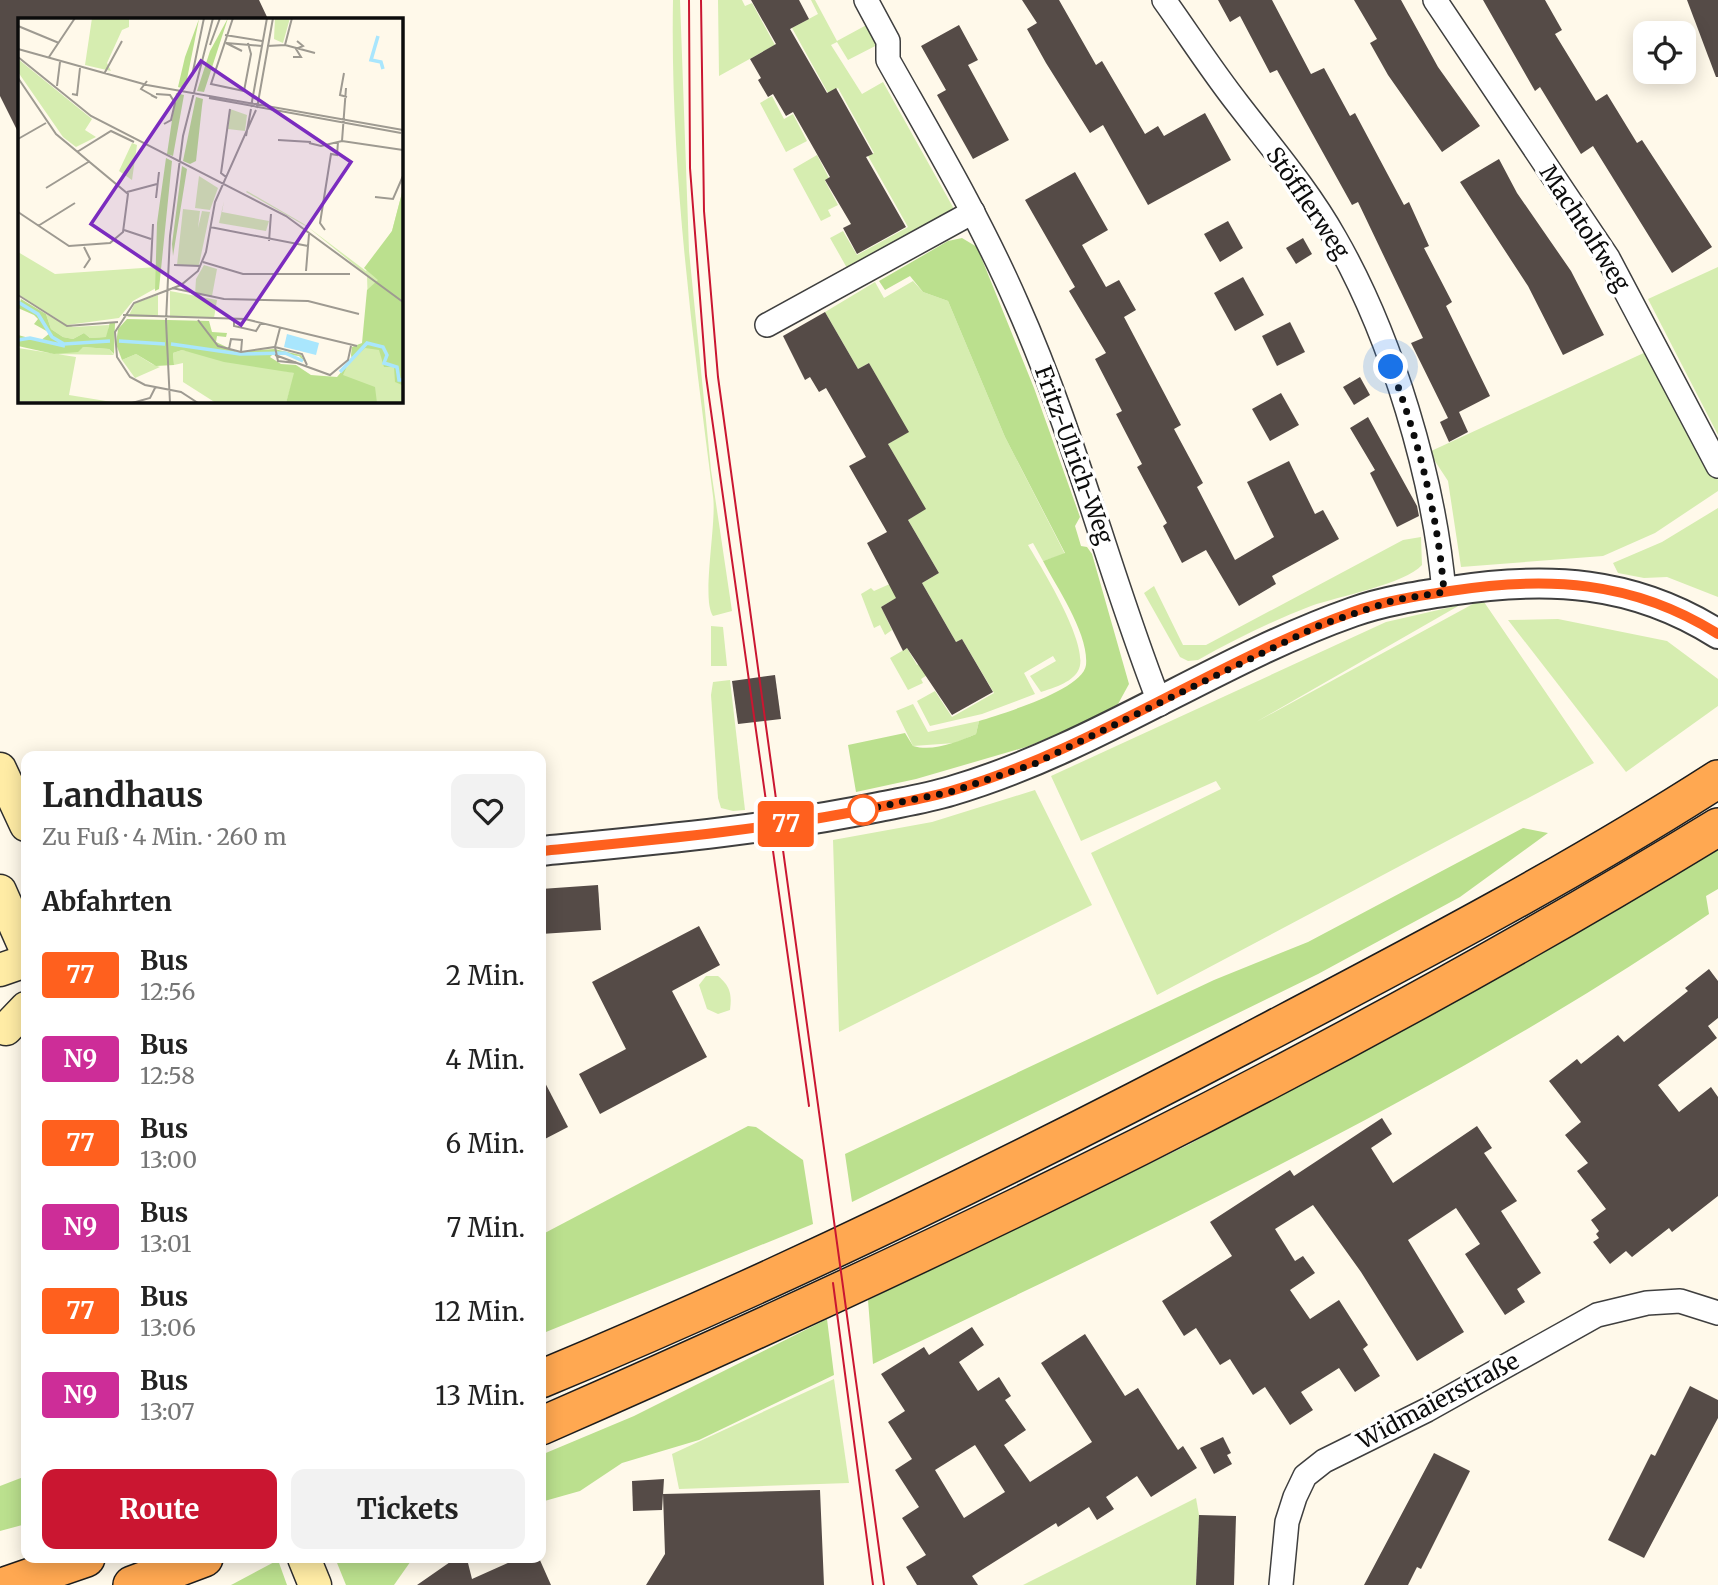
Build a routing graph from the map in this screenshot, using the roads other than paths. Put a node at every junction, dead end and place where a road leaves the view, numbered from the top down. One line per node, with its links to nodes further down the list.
1 (866, 0): 4 (street, Fritz-Ulrich-Weg)
2 (1164, 0): 7 (street, Stöfflerweg)
3 (1435, 0): 6 (street, Machtolfweg)
4 (973, 212): 5 (street); 9 (street, Fritz-Ulrich-Weg)
5 (767, 325)
6 (1718, 466)
7 (1444, 592): 8 (street); 9 (street)
8 (1718, 634)
9 (1160, 704): 14 (street)
10 (0, 769): 12 (main road)
11 (1718, 779): 22 (highway)
12 (21, 814)
13 (1718, 827): 23 (highway)
14 (546, 851)
15 (13, 913): 16 (main road)
16 (21, 936)
17 (21, 963): 18 (main road)
18 (0, 970)
19 (0, 976): 20 (main road)
20 (21, 980)
21 (1718, 1313): 30 (street, Widmaierstraße)
22 (546, 1377)
23 (546, 1424)
24 (21, 1556): 25 (highway)
25 (0, 1560)
26 (59, 1563): 29 (highway)
27 (192, 1563): 28 (highway)
28 (144, 1582)
29 (8, 1585)
30 (1281, 1585)

